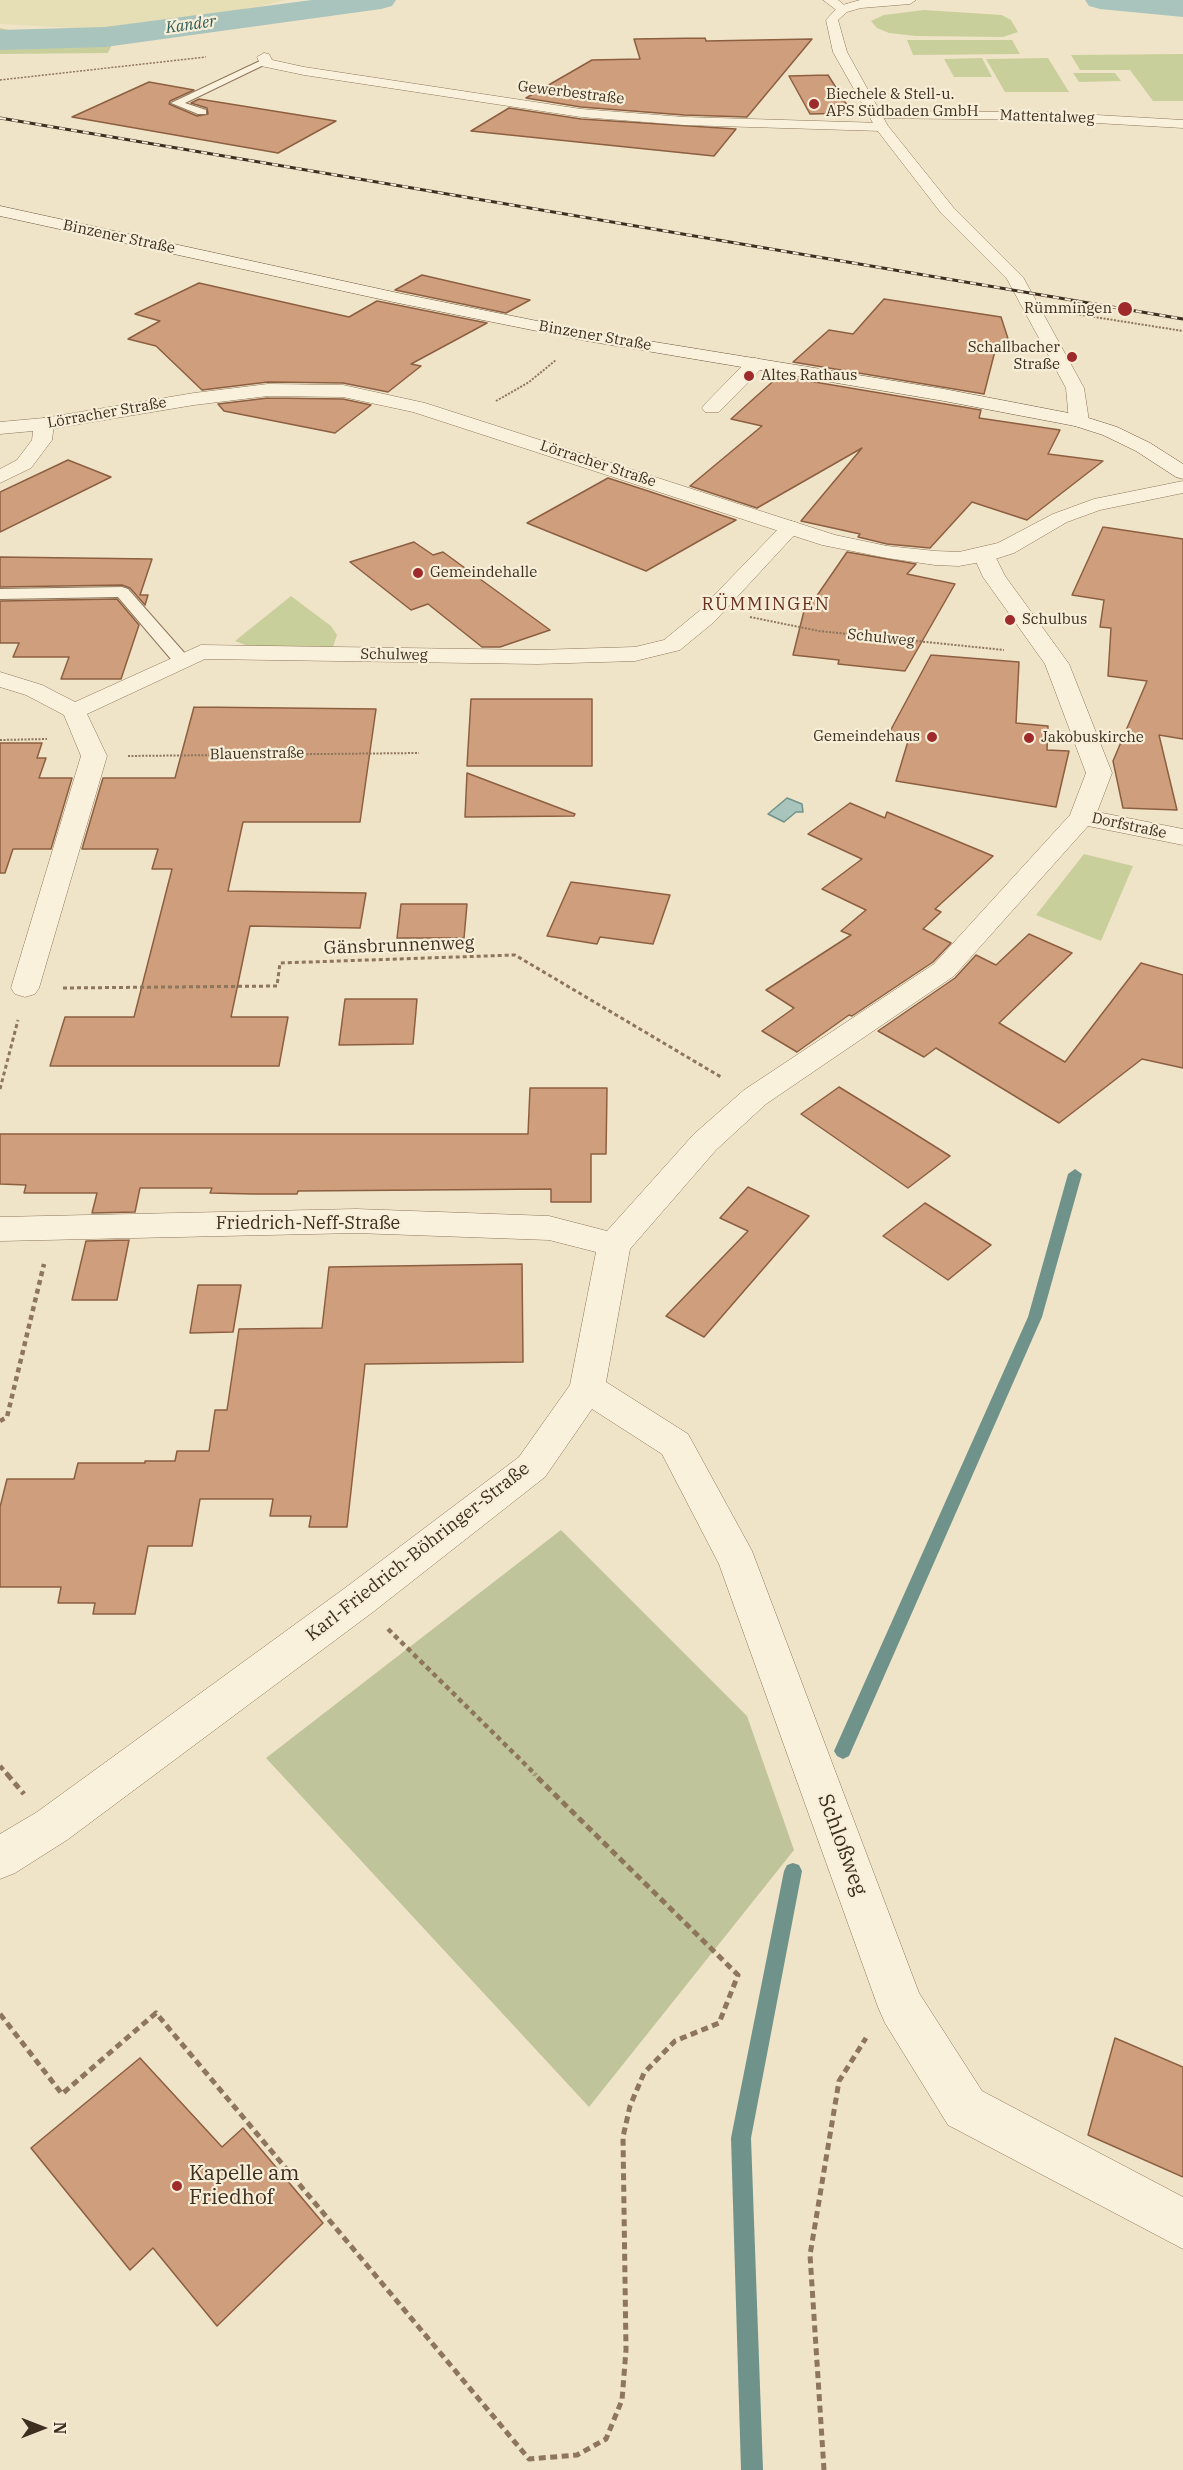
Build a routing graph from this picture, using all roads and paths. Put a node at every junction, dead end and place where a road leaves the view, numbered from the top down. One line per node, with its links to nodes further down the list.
1 (829, 0): 3 (street)
2 (910, 0): 3 (street)
3 (843, 9): 7 (street)
4 (265, 59): 5 (path); 6 (lane); 7 (street, Gewerbestraße)
5 (0, 80)
6 (202, 112)
7 (879, 121): 8 (street, Mattentalweg); 10 (street)
8 (1183, 124)
9 (0, 211): 12 (street, Binzener Straße)
10 (1030, 306): 11 (path); 16 (street)
11 (1183, 331)
12 (587, 336): 13 (street, Binzener Straße); 15 (path)
13 (755, 364): 14 (street); 16 (street, Binzener Straße)
14 (712, 408)
15 (461, 420): 17 (street, Lörracher Straße); 22 (street, Lörracher Straße)
16 (1079, 420): 19 (street, Binzener Straße)
17 (44, 424): 18 (street, Lörracher Straße); 20 (street)
18 (0, 428)
19 (1183, 473)
20 (0, 477)
21 (1183, 487): 23 (street, Lörracher Straße)
22 (791, 527): 23 (street, Lörracher Straße); 25 (street, Schulweg)
23 (984, 555): 26 (street, Dorfstraße)
24 (0, 594): 27 (lane)
25 (714, 609): 26 (path, Schulweg); 27 (street, Schulweg)
26 (1050, 654): 33 (street, Dorfstraße)
27 (182, 661): 29 (street, Schulweg)
28 (0, 679): 29 (street)
29 (74, 711): 31 (street)
30 (0, 740): 31 (path, Blauenstraße)
31 (90, 747): 32 (path, Blauenstraße); 35 (street)
32 (419, 753)
33 (1082, 817): 34 (street, Dorfstraße); 37 (street)
34 (1183, 837)
35 (25, 988): 36 (path); 37 (path, Gänsbrunnenweg)
36 (0, 1089)
37 (756, 1097): 40 (street)
38 (52, 1228): 39 (street, Friedrich-Neff-Straße); 40 (street, Friedrich-Neff-Straße); 42 (path)
39 (0, 1229)
40 (614, 1245): 41 (street, Karl-Friedrich-Böhringer-Straße)
41 (587, 1388): 43 (street, Karl-Friedrich-Böhringer-Straße); 45 (street, Schloßweg)
42 (0, 1421)
43 (359, 1600): 44 (street, Karl-Friedrich-Böhringer-Straße); 46 (path)
44 (0, 1858)
45 (901, 2007): 47 (street, Schloßweg); 48 (path)
46 (0, 2014)
47 (1183, 2224)
48 (824, 2470)

